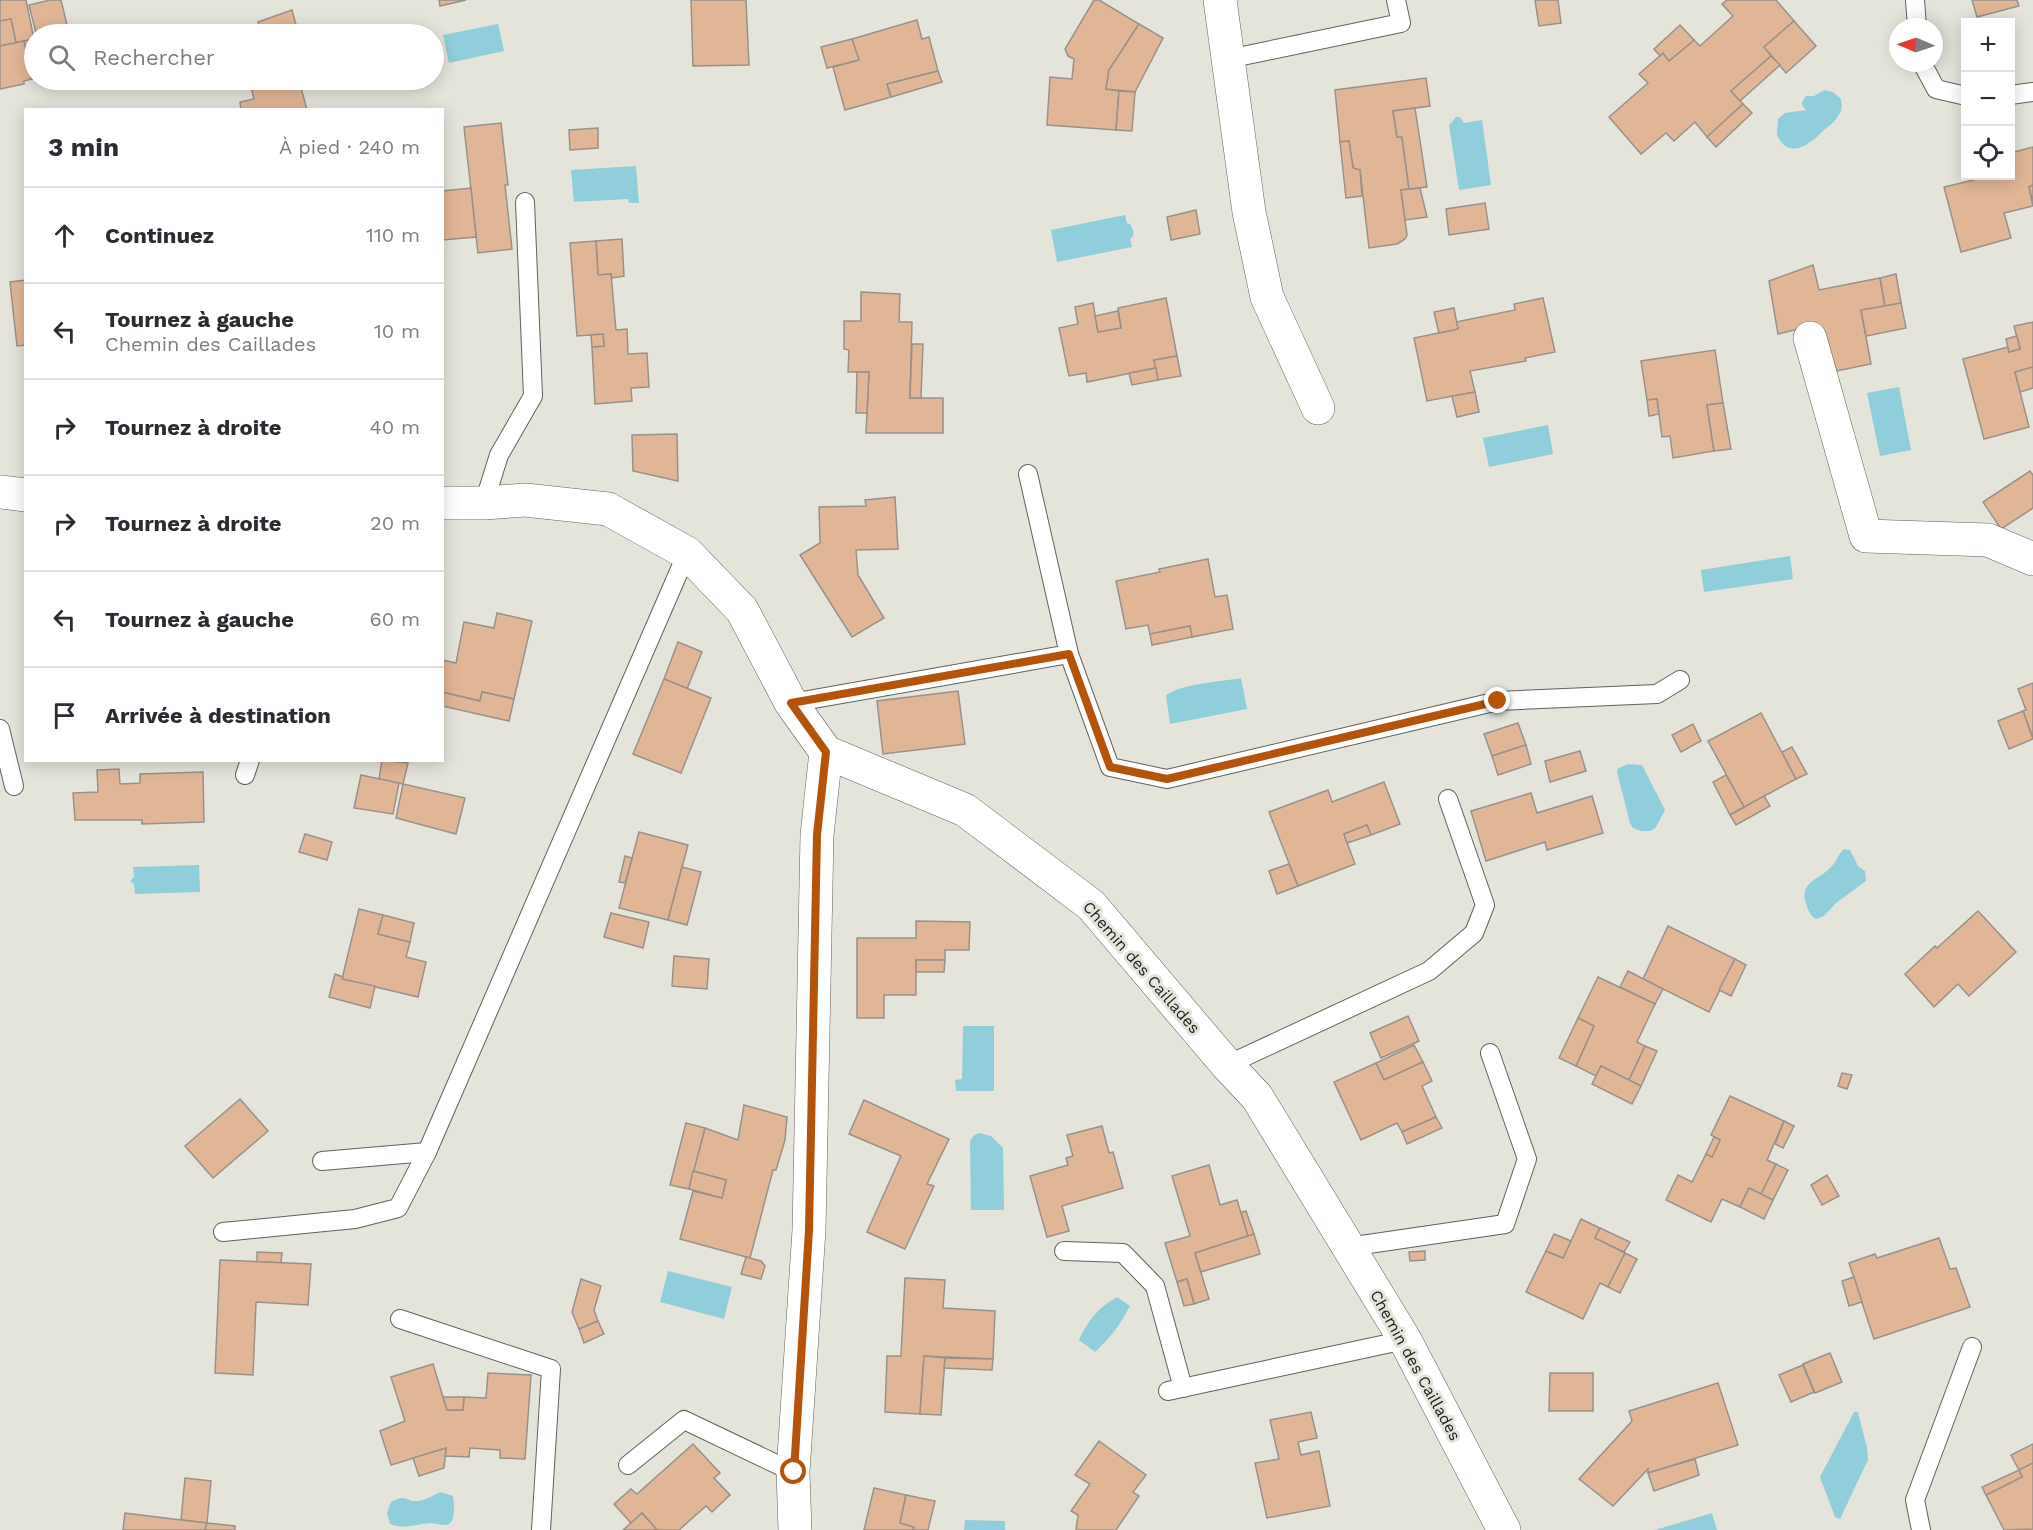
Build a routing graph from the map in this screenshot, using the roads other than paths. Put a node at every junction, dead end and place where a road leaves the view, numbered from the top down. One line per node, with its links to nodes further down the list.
1 (1220, 0): 5 (street)
2 (1396, 0): 5 (lane)
3 (1915, 0): 4 (lane)
4 (1916, 18)
5 (1228, 58): 12 (street)
6 (1927, 72): 9 (lane)
7 (2033, 92): 8 (lane)
8 (2015, 94)
9 (1961, 95)
10 (525, 202): 18 (lane)
11 (1810, 338): 20 (street)
12 (1318, 408)
13 (1028, 474): 21 (lane)
14 (24, 479): 15 (lane)
15 (0, 491): 16 (street)
16 (24, 495)
17 (444, 502): 18 (street)
18 (484, 503): 19 (street)
19 (687, 553): 23 (street); 30 (lane)
20 (2033, 559)
21 (1069, 654): 22 (lane); 23 (lane)
22 (1680, 680)
23 (791, 703): 25 (street)
24 (0, 729): 26 (lane)
25 (826, 752): 29 (street, Chemin des Caillades); 39 (street)
26 (14, 786)
27 (1448, 799): 29 (lane)
28 (1490, 1053): 33 (lane)
29 (1227, 1065): 33 (street, Chemin des Caillades)
30 (427, 1152): 31 (lane); 32 (lane)
31 (322, 1161)
32 (224, 1232)
33 (1348, 1247): 36 (street, Chemin des Caillades)
34 (1064, 1251): 36 (lane)
35 (400, 1319): 40 (lane)
36 (1405, 1340): 42 (street, Chemin des Caillades)
37 (1972, 1347): 43 (lane)
38 (628, 1465): 39 (lane)
39 (794, 1472): 41 (street)
40 (541, 1530)
41 (795, 1530)
42 (1504, 1530)
43 (1921, 1530)

